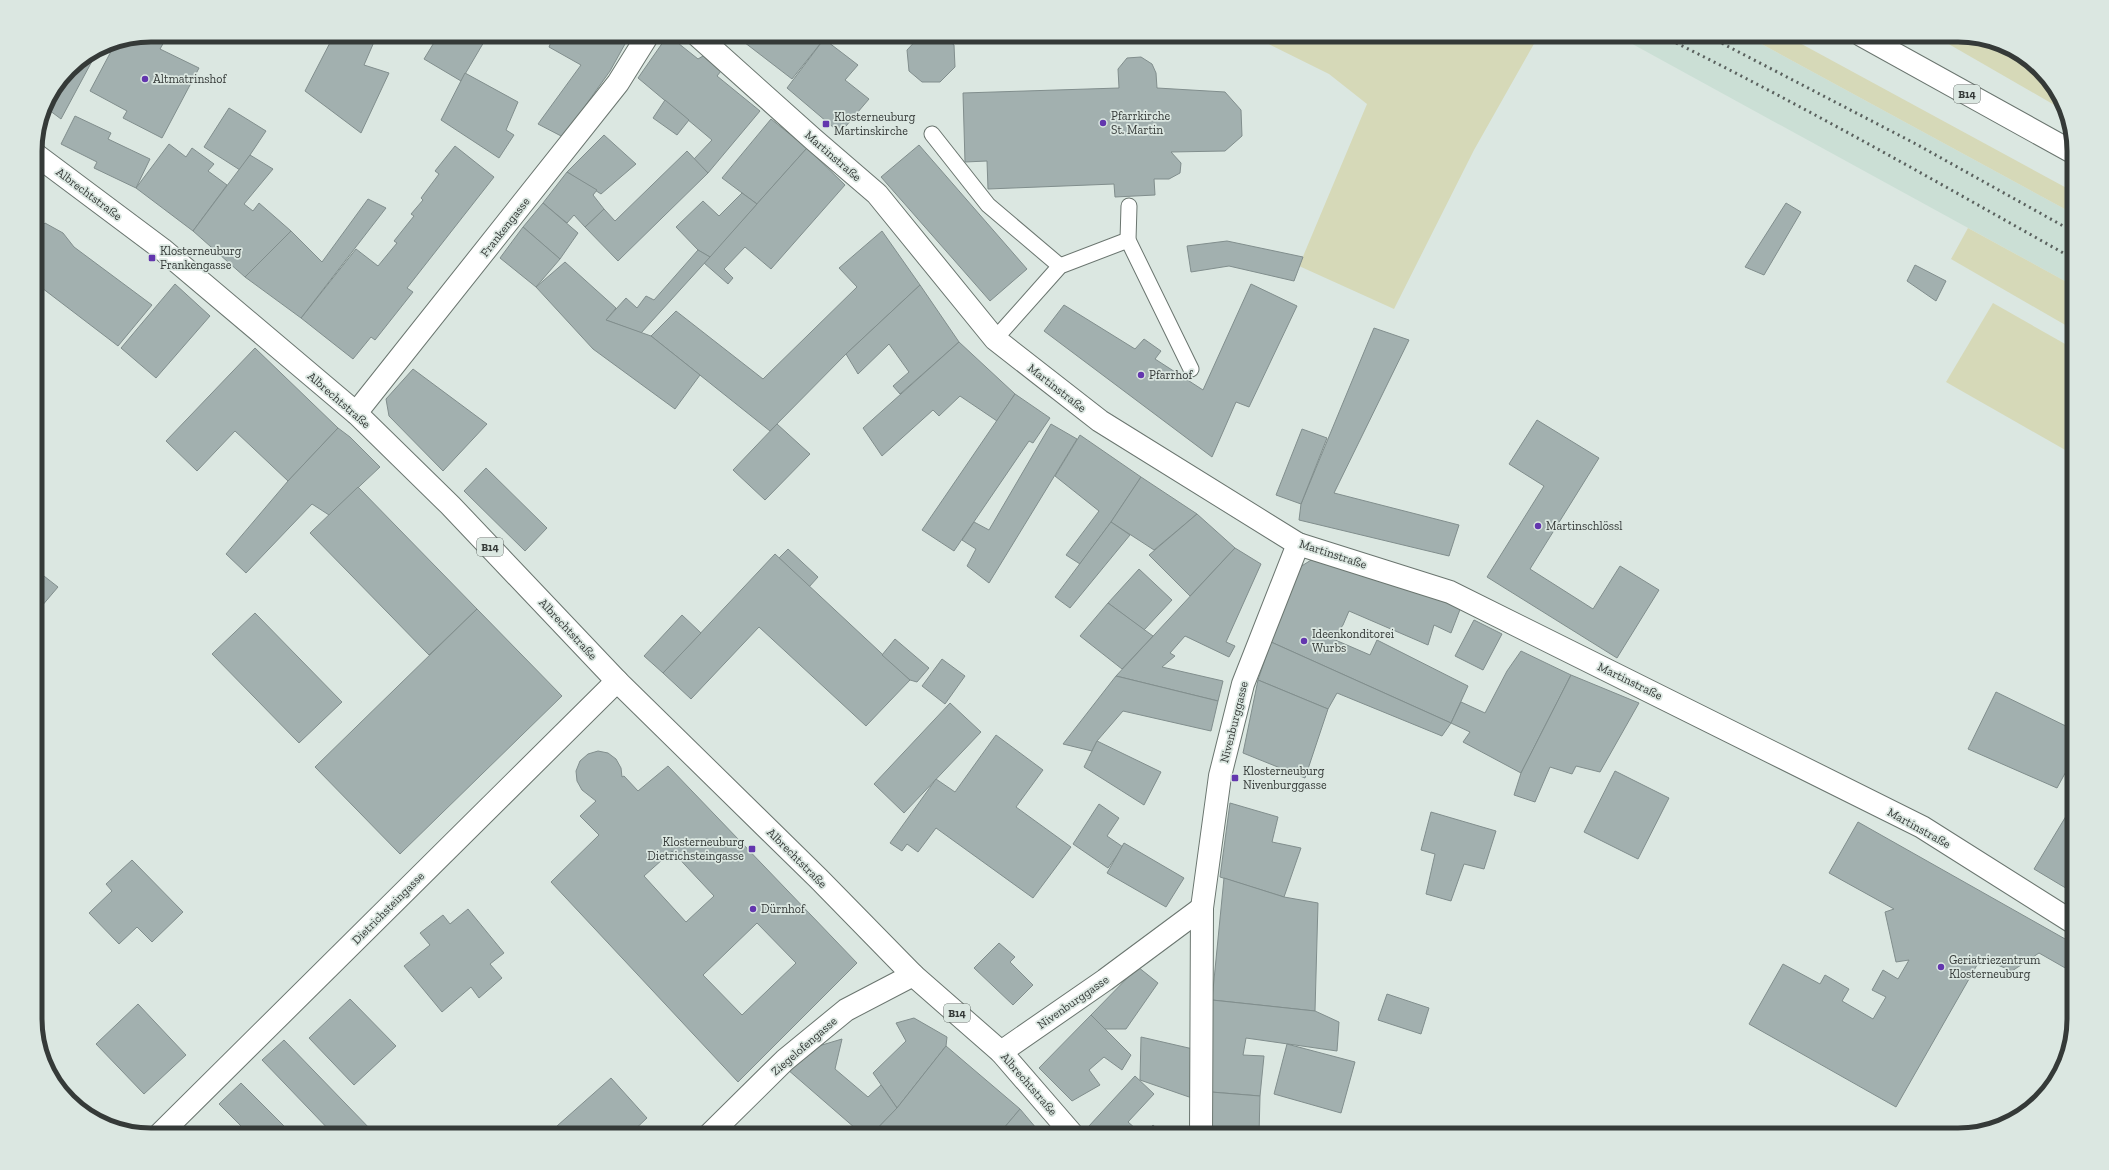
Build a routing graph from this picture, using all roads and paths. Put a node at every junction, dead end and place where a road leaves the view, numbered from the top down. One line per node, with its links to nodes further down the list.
1 (644, 42): 12 (street, Frankengasse)
2 (705, 42): 10 (street, Martinstraße)
3 (1874, 42): 5 (street, B14)
4 (932, 134): 9 (lane)
5 (2067, 149)
6 (42, 159): 12 (street, Albrechtstraße / B14)
7 (1129, 206): 8 (lane)
8 (1128, 240): 9 (lane); 11 (lane)
9 (1060, 266): 10 (lane)
10 (995, 339): 13 (street, Martinstraße)
11 (1191, 369)
12 (356, 413): 14 (street, Albrechtstraße / B14)
13 (1298, 544): 15 (street, Nivenburggasse); 16 (street, Martinstraße)
14 (617, 681): 17 (street, Albrechtstraße / B14); 19 (street, Dietrichsteingasse)
15 (1202, 908): 18 (street, Nivenburggasse); 22 (street, Nivenburggasse)
16 (2067, 919)
17 (913, 975): 18 (street, Albrechtstraße / B14); 20 (street, Ziegelofengasse)
18 (1001, 1052): 21 (street, Albrechtstraße / B14)
19 (166, 1128)
20 (716, 1128)
21 (1067, 1128)
22 (1201, 1128)

